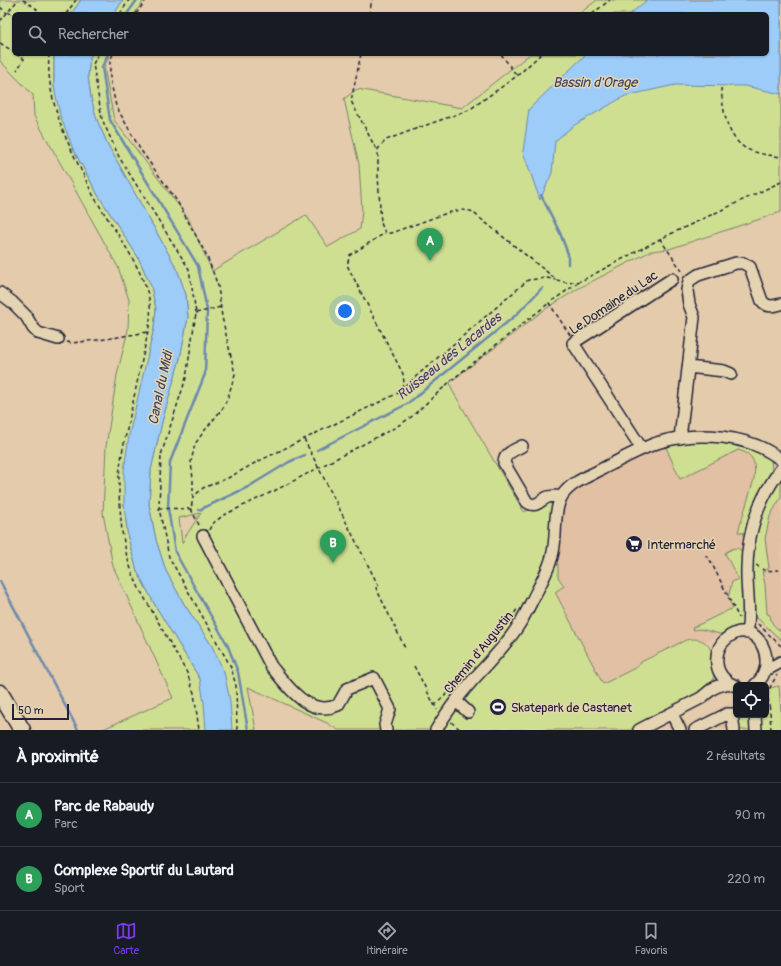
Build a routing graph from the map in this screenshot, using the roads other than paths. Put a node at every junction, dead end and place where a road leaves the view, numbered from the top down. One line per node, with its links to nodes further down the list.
1 (672, 279): 9 (street, Le Domaine du Lac)
2 (0, 294): 4 (street)
3 (781, 304): 5 (street)
4 (58, 339)
5 (688, 367): 6 (street); 7 (street)
6 (730, 374)
7 (680, 438): 9 (street); 10 (street)
8 (522, 446): 12 (street)
9 (642, 450): 12 (street)
10 (781, 460)
11 (781, 469): 14 (street)
12 (562, 496): 19 (street, Chemin d'Augustin)
13 (203, 536): 25 (street)
14 (747, 632): 15 (street); 16 (street)
15 (777, 667): 17 (street)
16 (729, 681): 21 (street)
17 (761, 682)
18 (0, 693): 24 (highway)
19 (456, 701): 20 (street); 26 (street, Chemin d'Augustin)
20 (468, 712)
21 (672, 714): 27 (street); 28 (street)
22 (755, 718): 31 (street)
23 (762, 718): 32 (street)
24 (22, 730)
25 (386, 730)
26 (436, 730)
27 (639, 730)
28 (680, 730)
29 (695, 730): 30 (street)
30 (734, 730)
31 (756, 730)
32 (763, 730)

